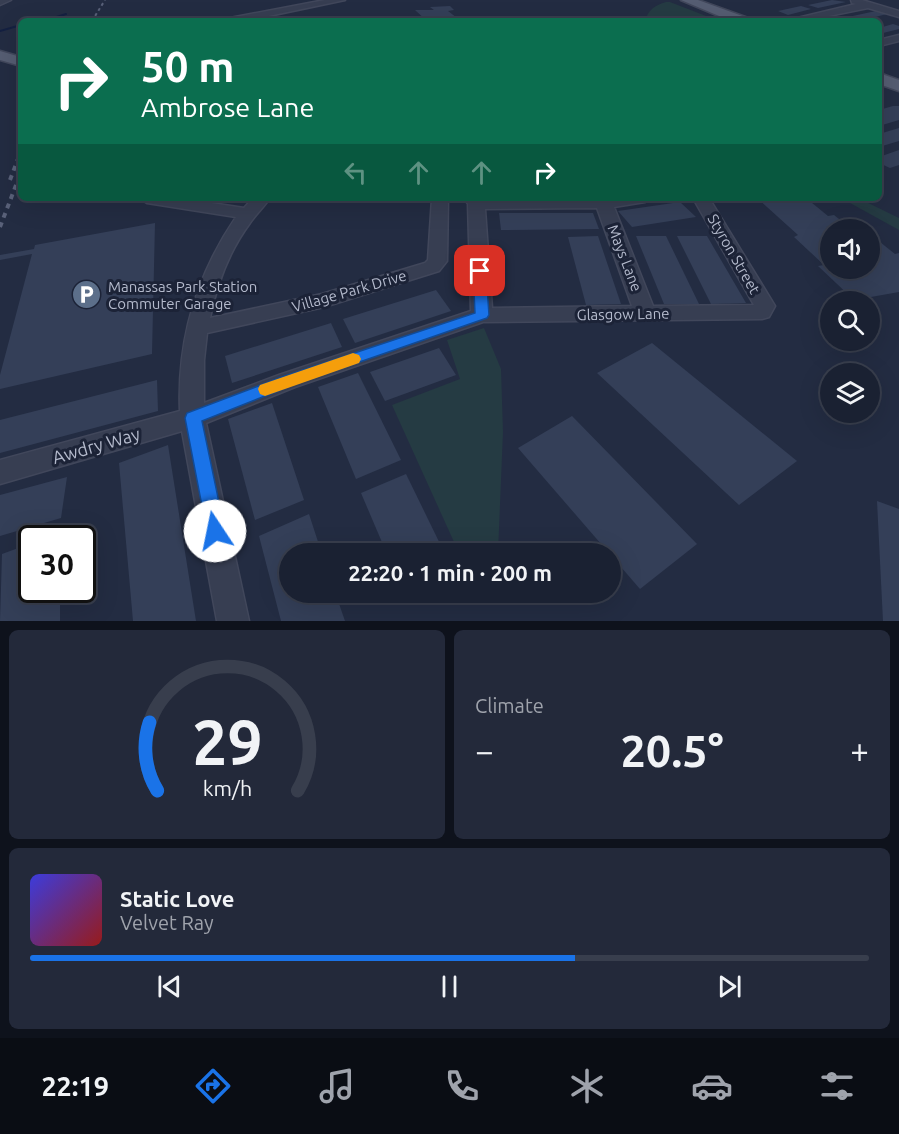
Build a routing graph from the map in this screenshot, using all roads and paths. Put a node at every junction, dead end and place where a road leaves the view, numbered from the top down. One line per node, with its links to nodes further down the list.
1 (6, 0): 6 (street)
2 (340, 0): 9 (street)
3 (672, 0): 10 (main road)
4 (687, 0): 11 (main road)
5 (852, 0): 7 (street)
6 (0, 2)
7 (867, 5): 8 (street); 12 (street)
8 (899, 14)
9 (246, 18)
10 (720, 18)
11 (735, 18)
12 (804, 18)
13 (899, 38): 14 (street)
14 (882, 42)
15 (0, 55): 17 (main road)
16 (0, 62): 18 (main road)
17 (18, 62)
18 (18, 63)
19 (166, 201): 26 (street)
20 (259, 201): 26 (street)
21 (440, 201): 30 (street, Village Park Drive)
22 (474, 201): 25 (street); 29 (street)
23 (618, 201): 25 (street)
24 (703, 201): 27 (street, Styron Street)
25 (604, 203): 28 (street, Mays Lane)
26 (247, 214): 30 (street)
27 (764, 311): 28 (street, Glasgow Lane)
28 (645, 313): 29 (street, Glasgow Lane)
29 (482, 315): 31 (street, Glasgow Lane)
30 (197, 328): 31 (street)
31 (193, 418): 32 (street, Awdry Way); 33 (street)
32 (0, 472)
33 (233, 621)

